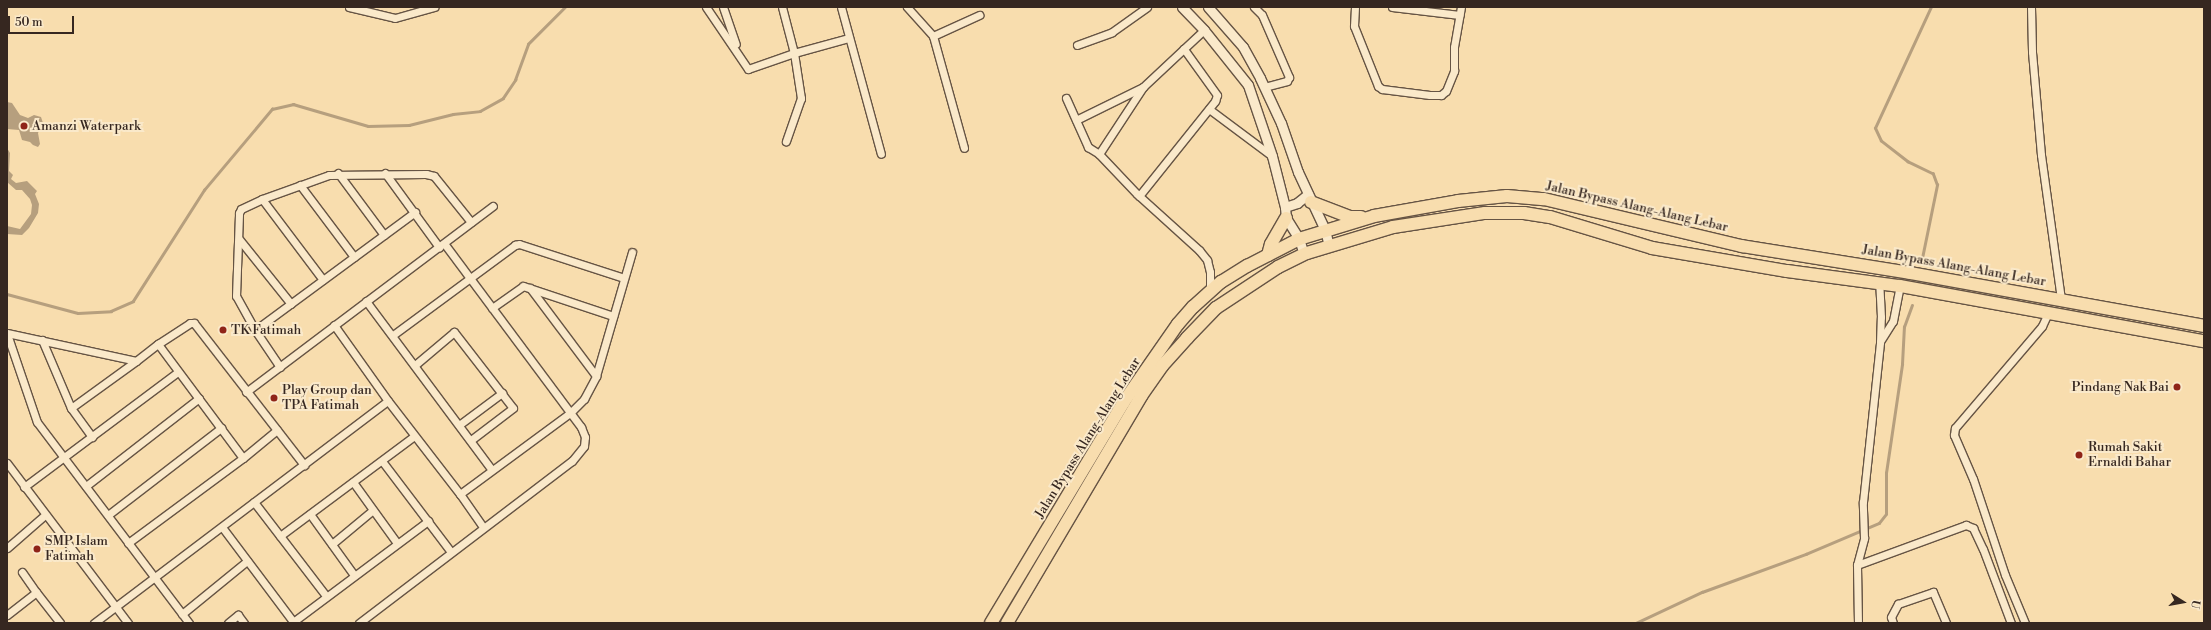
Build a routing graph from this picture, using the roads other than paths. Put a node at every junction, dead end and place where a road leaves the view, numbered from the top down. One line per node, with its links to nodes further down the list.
1 (349, 7): 2 (street)
2 (434, 7)
3 (706, 7): 23 (street)
4 (723, 7): 23 (street)
5 (782, 7): 24 (street)
6 (840, 7): 20 (street)
7 (907, 7): 19 (street)
8 (1147, 7): 21 (street)
9 (1182, 7): 18 (street)
10 (1254, 7): 26 (street)
11 (1354, 7): 17 (street)
12 (1392, 7): 17 (street)
13 (1461, 7): 17 (street)
14 (2031, 7): 63 (street)
15 (1210, 8): 26 (street)
16 (979, 15): 19 (street)
17 (1460, 15)
18 (1204, 30): 22 (street); 34 (street)
19 (933, 36): 31 (street)
20 (849, 38): 24 (street); 32 (street)
21 (1078, 45)
22 (1184, 49): 25 (street); 28 (street)
23 (738, 52): 24 (street)
24 (794, 53): 30 (street)
25 (1144, 87): 29 (street); 33 (street)
26 (1265, 87): 39 (street)
27 (1066, 98): 29 (street)
28 (1209, 109): 34 (street); 38 (street)
29 (1076, 120): 33 (street)
30 (786, 141)
31 (964, 148)
32 (881, 154)
33 (1099, 154): 38 (street)
34 (1272, 156): 43 (street)
35 (338, 173): 36 (street); 37 (street); 47 (street)
36 (385, 173): 42 (street); 45 (street)
37 (300, 185): 40 (street); 55 (street)
38 (1139, 196): 62 (street)
39 (1310, 198): 43 (street); 44 (highway); 46 (street)
40 (262, 199): 48 (street); 58 (street)
41 (494, 206): 45 (street)
42 (415, 212): 47 (street); 50 (street)
43 (1286, 212): 49 (street); 54 (highway)
44 (1374, 216): 46 (highway, Jalan Bypass Alang-Alang Lebar); 63 (highway, Jalan Bypass Alang-Alang Lebar)
45 (471, 222): 50 (street)
46 (1325, 230): 49 (highway, Jalan Bypass Alang-Alang Lebar); 51 (street)
47 (384, 235): 55 (street)
48 (240, 239): 65 (street); 71 (street)
49 (1299, 239): 53 (street); 54 (highway, Jalan Bypass Alang-Alang Lebar)
50 (441, 245): 56 (street); 64 (street)
51 (1329, 246): 53 (highway, Jalan Bypass Alang-Alang Lebar); 59 (highway, Jalan Bypass Alang-Alang Lebar)
52 (632, 252): 57 (street)
53 (1304, 254): 138 (highway, Jalan Bypass Alang-Alang Lebar)
54 (1268, 255): 62 (highway, Jalan Bypass Alang-Alang Lebar)
55 (354, 257): 58 (street)
56 (470, 278): 57 (street); 66 (street); 73 (street)
57 (624, 278): 68 (street)
58 (323, 280): 65 (street)
59 (1879, 283): 60 (highway, Jalan Bypass Alang-Alang Lebar); 76 (street)
60 (1904, 287): 67 (highway, Jalan Bypass Alang-Alang Lebar); 76 (street)
61 (530, 288): 66 (street); 68 (street); 82 (street)
62 (1210, 291): 137 (highway, Jalan Bypass Alang-Alang Lebar)
63 (2061, 299): 70 (highway, Jalan Bypass Alang-Alang Lebar)
64 (366, 300): 69 (street); 73 (street)
65 (291, 304): 71 (street)
66 (492, 308): 88 (street)
67 (2048, 313): 75 (highway, Jalan Bypass Alang-Alang Lebar); 143 (street)
68 (613, 316): 82 (street)
69 (334, 325): 80 (street); 86 (street)
70 (2204, 326)
71 (255, 330): 80 (street)
72 (7, 334): 74 (street); 95 (street)
73 (393, 335): 79 (street)
74 (42, 340): 78 (street); 87 (street)
75 (2204, 341)
76 (1880, 342): 120 (street)
77 (158, 344): 78 (street); 81 (street); 83 (street)
78 (136, 361): 87 (street)
79 (415, 365): 84 (street); 89 (street)
80 (280, 367): 83 (street)
81 (178, 372): 85 (street); 92 (street)
82 (596, 376): 88 (street)
83 (246, 392): 91 (street)
84 (502, 393): 89 (street); 94 (street)
85 (199, 398): 90 (street); 102 (street)
86 (388, 401): 93 (street); 99 (street)
87 (71, 408): 92 (street)
88 (570, 413): 100 (street); 112 (street)
89 (459, 425): 94 (street)
90 (221, 428): 96 (street); 109 (street)
91 (277, 430): 96 (street); 99 (street)
92 (92, 436): 95 (street)
93 (414, 436): 97 (street); 104 (street)
94 (470, 440): 100 (street)
95 (64, 457): 102 (street); 103 (street)
96 (243, 458): 114 (street)
97 (382, 461): 101 (street); 110 (street)
98 (7, 463): 103 (street)
99 (304, 465): 105 (street)
100 (491, 469): 104 (street)
101 (353, 482): 106 (street); 107 (street)
102 (86, 486): 109 (street)
103 (24, 487): 108 (street)
104 (460, 494): 112 (street)
105 (254, 502): 111 (street); 113 (street)
106 (373, 510): 115 (street); 116 (street)
107 (310, 514): 113 (street); 116 (street)
108 (45, 515): 117 (street); 126 (street)
109 (108, 515): 114 (street)
110 (428, 521): 115 (street); 118 (street)
111 (222, 527): 119 (street); 123 (street)
112 (483, 527): 118 (street)
113 (280, 536): 125 (street)
114 (128, 543): 123 (street)
115 (397, 543): 122 (street)
116 (332, 544): 122 (street)
117 (7, 548)
118 (451, 552): 136 (street)
119 (247, 561): 127 (street); 129 (street)
120 (1857, 564): 139 (street); 142 (street)
121 (22, 572): 124 (street)
122 (354, 575): 125 (street)
123 (154, 578): 126 (street); 127 (street)
124 (36, 592): 128 (street); 130 (street)
125 (326, 596): 129 (street)
126 (116, 606): 131 (street); 132 (street)
127 (182, 614): 133 (street)
128 (7, 615)
129 (293, 622)
130 (60, 623)
131 (94, 623)
132 (128, 623)
133 (189, 623)
134 (228, 623): 135 (street)
135 (244, 623)
136 (359, 623)
137 (991, 623)
138 (1007, 623)
139 (1858, 623)
140 (1893, 623): 141 (street)
141 (1946, 623)
142 (2011, 623)
143 (2025, 623)

